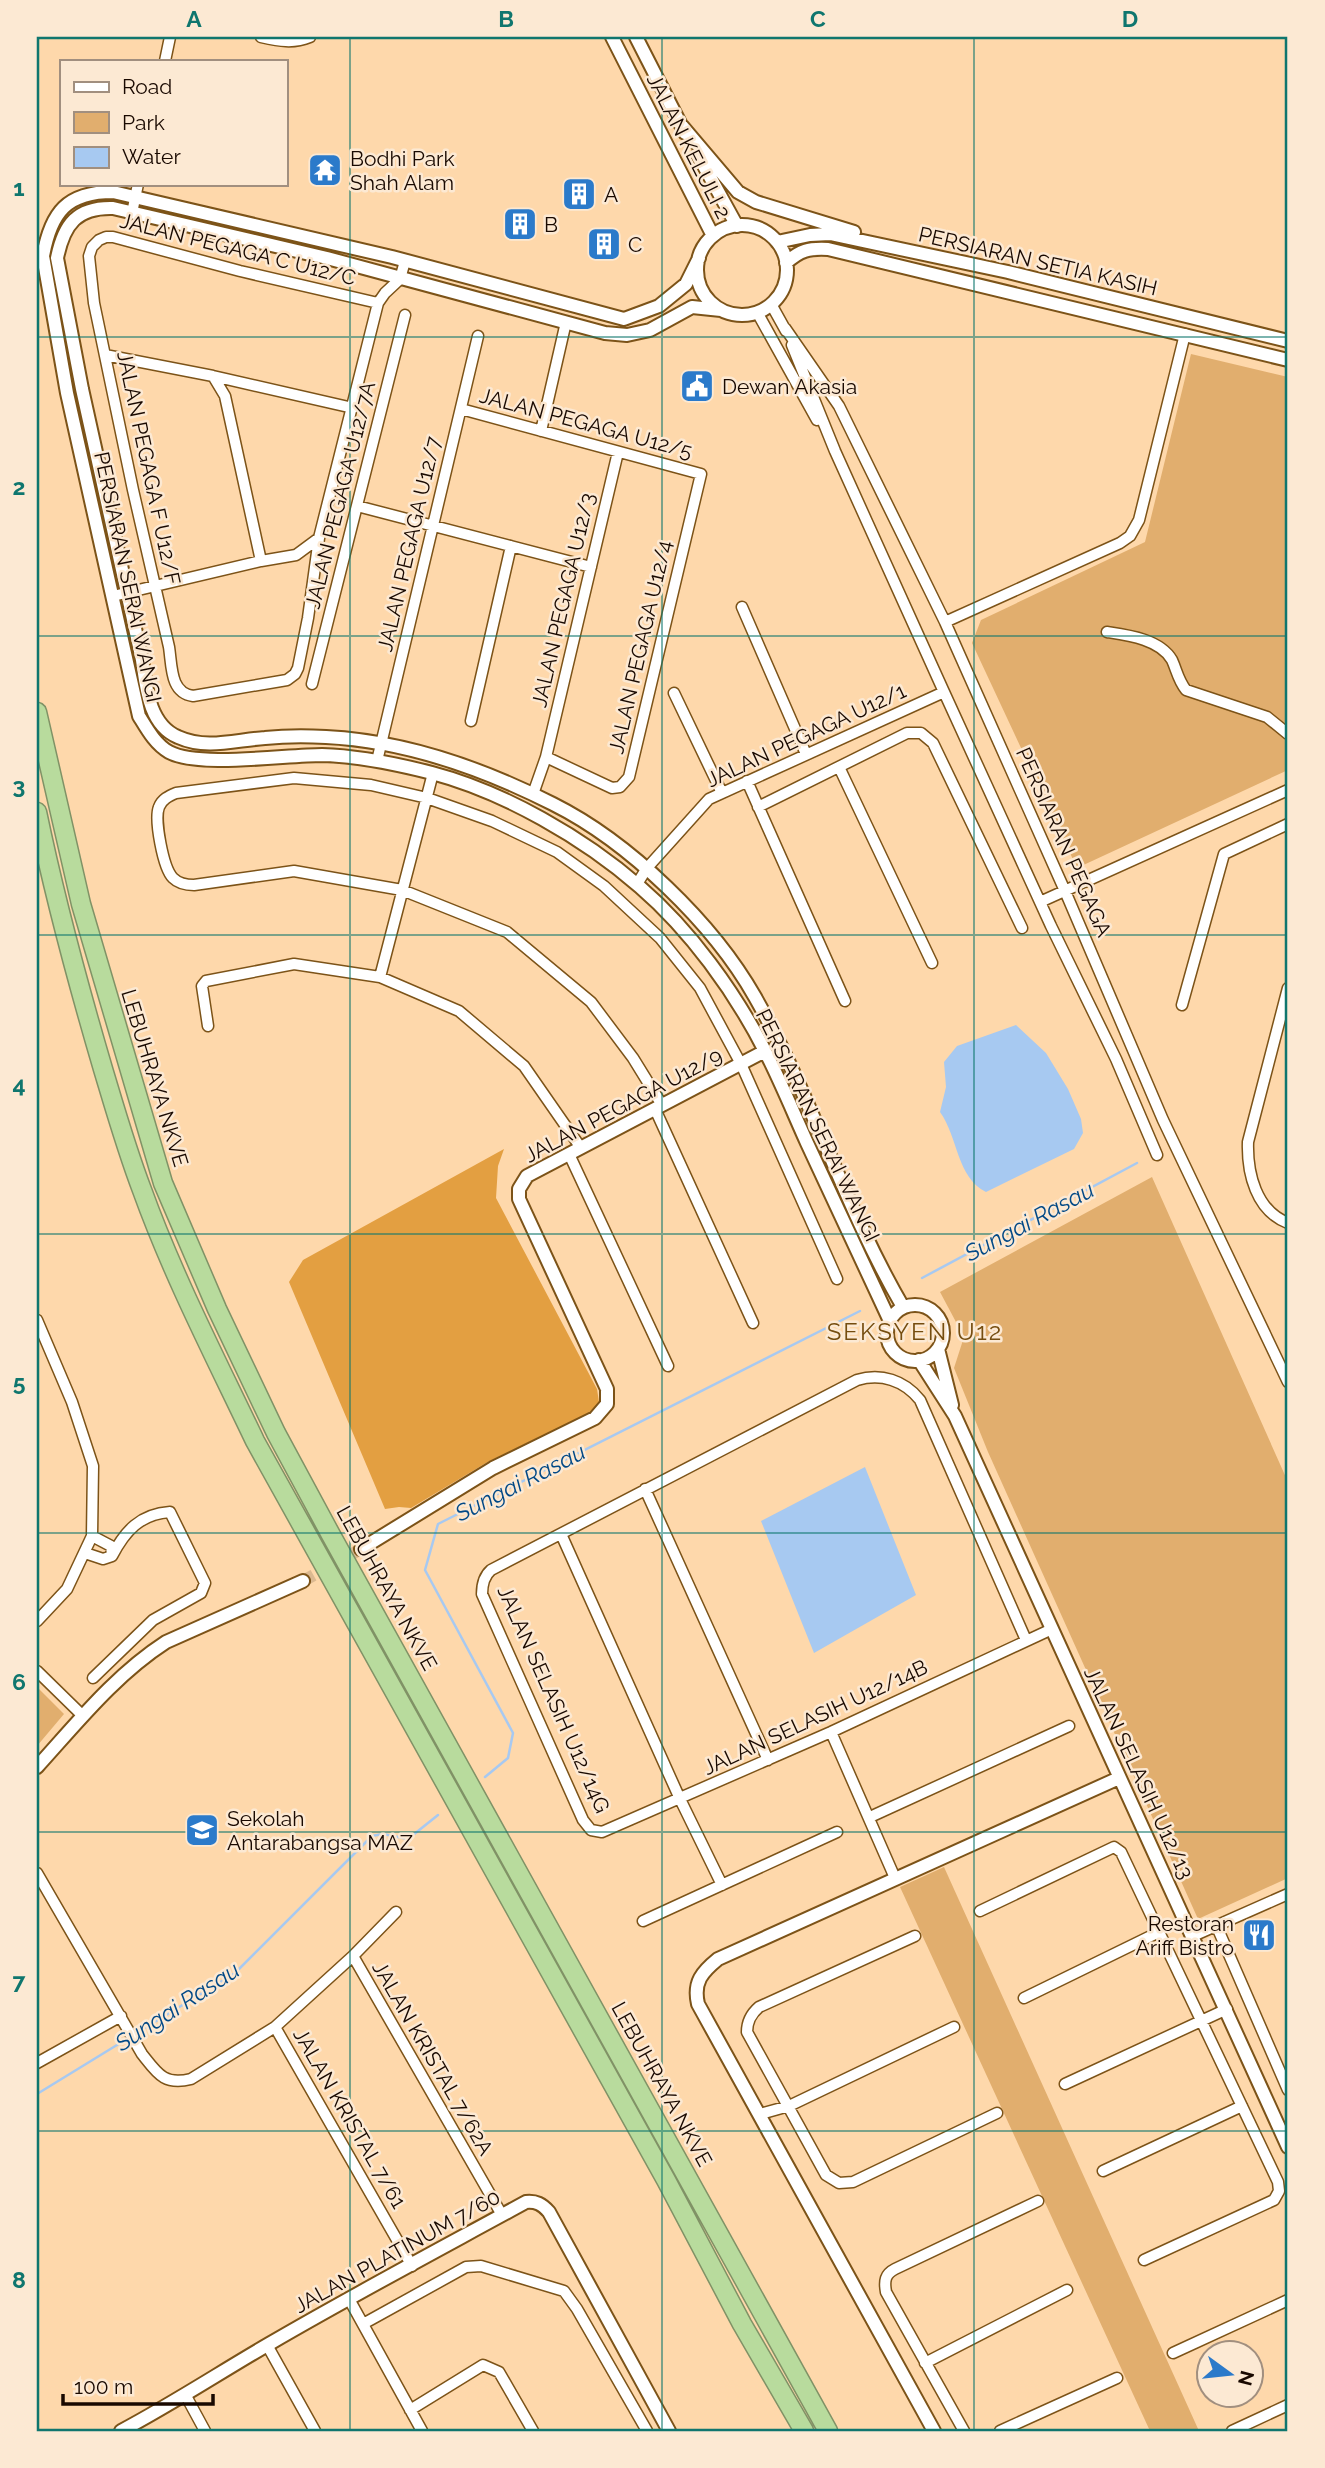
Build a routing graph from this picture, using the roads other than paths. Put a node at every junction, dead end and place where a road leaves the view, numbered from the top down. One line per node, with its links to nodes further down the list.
1 (170, 37): 6 (street)
2 (261, 37): 3 (street)
3 (310, 37)
4 (612, 37): 11 (street, JALAN KELULI 2)
5 (636, 37): 7 (street, JALAN KELULI 2)
6 (165, 60)
7 (682, 127): 10 (street, JALAN KELULI 2); 13 (street)
8 (137, 190): 9 (street); 16 (street, PERSIARAN SERAI WANGI); 46 (street, PERSIARAN SERAI WANGI)
9 (132, 213): 18 (street, PERSIARAN SERAI WANGI); 45 (street, PERSIARAN SERAI WANGI)
10 (737, 226): 11 (street); 12 (street)
11 (713, 236): 15 (street)
12 (777, 242): 13 (street, PERSIARAN SETIA KASIH); 17 (street)
13 (892, 246): 28 (street, PERSIARAN SETIA KASIH)
14 (92, 247): 19 (street, JALAN PEGAGA C U12/C); 29 (street, JALAN PEGAGA F U12/F)
15 (699, 258): 16 (street, PERSIARAN SERAI WANGI); 21 (street)
16 (405, 261): 18 (street)
17 (786, 263): 20 (street); 26 (street, PERSIARAN SETIA KASIH)
18 (400, 279): 19 (street); 24 (street, PERSIARAN SERAI WANGI)
19 (378, 303): 32 (street)
20 (772, 304): 22 (street); 25 (street, PERSIARAN PEGAGA)
21 (721, 310): 22 (street); 24 (street, PERSIARAN SERAI WANGI)
22 (757, 312): 35 (street, PERSIARAN PEGAGA)
23 (405, 314): 38 (street, JALAN PEGAGA U12/7A)
24 (566, 322): 34 (street)
25 (785, 328): 35 (street, PERSIARAN PEGAGA); 48 (street, PERSIARAN PEGAGA)
26 (1185, 334): 30 (street, PERSIARAN SETIA KASIH); 48 (street)
27 (478, 336): 33 (street, JALAN PEGAGA U12/7)
28 (1288, 341)
29 (105, 355): 31 (street); 44 (street, JALAN PEGAGA F U12/F)
30 (1288, 360)
31 (213, 376): 32 (street); 42 (street)
32 (353, 408): 40 (street)
33 (461, 409): 34 (street, JALAN PEGAGA U12/5); 39 (street, JALAN PEGAGA U12/7)
34 (541, 431): 36 (street, JALAN PEGAGA U12/5)
35 (835, 451): 51 (street, PERSIARAN PEGAGA)
36 (618, 452): 37 (street, JALAN PEGAGA U12/5); 43 (street, JALAN PEGAGA U12/3)
37 (701, 474): 58 (street, JALAN PEGAGA U12/4)
38 (357, 506): 39 (street); 50 (street, JALAN PEGAGA U12/7A)
39 (433, 526): 41 (street); 56 (street, JALAN PEGAGA U12/7)
40 (319, 538): 42 (street); 44 (street, JALAN PEGAGA F U12/F)
41 (511, 546): 43 (street); 54 (street)
42 (261, 561): 44 (street)
43 (591, 567): 58 (street, JALAN PEGAGA U12/3)
44 (155, 585): 45 (street)
45 (128, 592): 46 (street); 56 (street, PERSIARAN SERAI WANGI)
46 (113, 596): 59 (street, PERSIARAN SERAI WANGI)
47 (742, 607): 57 (street)
48 (945, 622): 73 (street, PERSIARAN PEGAGA)
49 (1107, 632): 55 (street)
50 (312, 684)
51 (944, 692): 57 (street, JALAN PEGAGA U12/1); 74 (street, PERSIARAN PEGAGA)
52 (674, 693): 64 (street)
53 (37, 712): 170 (highway, LEBUHRAYA NKVE)
54 (471, 721)
55 (1288, 734)
56 (382, 743): 59 (street, JALAN PEGAGA U12/7); 65 (street, PERSIARAN SERAI WANGI)
57 (806, 754): 62 (street, JALAN PEGAGA U12/1)
58 (546, 757): 65 (street, JALAN PEGAGA U12/3)
59 (377, 761): 61 (street, PERSIARAN SERAI WANGI)
60 (839, 767): 67 (street); 75 (street); 76 (street)
61 (433, 773): 66 (street); 71 (street, PERSIARAN SERAI WANGI)
62 (747, 781): 64 (street, JALAN PEGAGA U12/1); 67 (street)
63 (1288, 790): 73 (street)
64 (722, 793): 70 (street, JALAN PEGAGA U12/1)
65 (533, 794): 70 (street, PERSIARAN SERAI WANGI)
66 (427, 798): 72 (street); 72 (street); 83 (street)
67 (758, 807): 79 (street)
68 (37, 812): 169 (highway, LEBUHRAYA NKVE)
69 (1288, 824): 80 (street)
70 (647, 868): 71 (street, JALAN PEGAGA U12/1); 89 (street, PERSIARAN SERAI WANGI)
71 (636, 884): 82 (street, PERSIARAN SERAI WANGI)
72 (402, 890): 77 (street); 84 (street)
73 (1065, 891): 74 (street); 96 (street, PERSIARAN PEGAGA)
74 (1040, 902): 86 (street, PERSIARAN PEGAGA)
75 (1022, 928)
76 (932, 963)
77 (380, 977): 81 (street); 85 (street)
78 (1288, 988): 87 (street)
79 (845, 1001)
80 (1182, 1005)
81 (208, 1026)
82 (765, 1051): 83 (street, JALAN PEGAGA U12/9); 91 (street, PERSIARAN SERAI WANGI)
83 (741, 1064): 84 (street, JALAN PEGAGA U12/9); 88 (street)
84 (659, 1107): 85 (street, JALAN PEGAGA U12/9); 92 (street)
85 (575, 1151): 95 (street); 101 (street, JALAN PEGAGA U12/9)
86 (1157, 1155)
87 (1288, 1223)
88 (837, 1279)
89 (903, 1307): 91 (street); 93 (street)
90 (37, 1320): 100 (street)
91 (890, 1321): 94 (street)
92 (753, 1323)
93 (937, 1349): 94 (street); 97 (street, JALAN SELASIH U12/13)
94 (919, 1360): 97 (street, JALAN SELASIH U12/13)
95 (668, 1366)
96 (1288, 1382)
97 (955, 1416): 106 (street, JALAN SELASIH U12/13)
98 (645, 1489): 99 (street); 107 (street); 113 (street)
99 (561, 1534): 116 (street); 118 (street, JALAN SELASIH U12/14G)
100 (92, 1536): 102 (street); 103 (street)
101 (361, 1549)
102 (85, 1553): 103 (street); 105 (street)
103 (112, 1556): 109 (street)
104 (303, 1581): 110 (street)
105 (37, 1621)
106 (1052, 1629): 107 (street, JALAN SELASIH U12/14B); 115 (street, JALAN SELASIH U12/13)
107 (1026, 1640): 112 (street, JALAN SELASIH U12/14B)
108 (37, 1671): 110 (street)
109 (93, 1678)
110 (83, 1716): 114 (street)
111 (1069, 1726): 117 (street)
112 (831, 1732): 113 (street, JALAN SELASIH U12/14B); 117 (street)
113 (768, 1760): 116 (street, JALAN SELASIH U12/14B)
114 (37, 1767)
115 (1119, 1779): 121 (street); 130 (street, JALAN SELASIH U12/13)
116 (680, 1799): 118 (street, JALAN SELASIH U12/14B); 122 (street)
117 (870, 1817): 121 (street)
118 (591, 1830)
119 (837, 1832): 122 (street)
120 (37, 1873): 134 (street)
121 (895, 1878): 144 (street)
122 (722, 1885): 126 (street)
123 (1288, 1894): 127 (street)
124 (980, 1911): 128 (street)
125 (396, 1912): 131 (street)
126 (643, 1921)
127 (1217, 1927): 130 (street); 140 (street)
128 (1158, 1932): 132 (street); 135 (street)
129 (915, 1936): 141 (street)
130 (1193, 1936): 133 (street, JALAN SELASIH U12/13)
131 (353, 1956): 136 (street); 148 (street, JALAN KRISTAL 7/62A)
132 (1024, 1998)
133 (1227, 2009): 135 (street); 145 (street, JALAN SELASIH U12/13)
134 (121, 2016): 136 (street); 138 (street)
135 (1201, 2020): 139 (street); 142 (street)
136 (275, 2027): 150 (street, JALAN KRISTAL 7/61)
137 (954, 2027): 141 (street)
138 (37, 2063)
139 (1065, 2084)
140 (1288, 2090)
141 (789, 2106): 143 (street); 144 (street)
142 (1242, 2106): 146 (street); 149 (street)
143 (997, 2113)
144 (760, 2114): 171 (street)
145 (1288, 2147)
146 (1103, 2171)
147 (1038, 2201): 157 (street)
148 (502, 2215): 150 (street, JALAN PLATINUM 7/60); 168 (street, JALAN PLATINUM 7/60)
149 (1144, 2260)
150 (412, 2266): 152 (street, JALAN PLATINUM 7/60)
151 (1067, 2290): 157 (street)
152 (349, 2298): 154 (street); 155 (street, JALAN PLATINUM 7/60)
153 (1288, 2300): 156 (street)
154 (363, 2325): 161 (street); 167 (street)
155 (267, 2345): 159 (street, JALAN PLATINUM 7/60); 164 (street)
156 (1173, 2353)
157 (925, 2363): 172 (street)
158 (1116, 2378): 173 (street)
159 (186, 2396): 162 (street, JALAN PLATINUM 7/60); 163 (street)
160 (1288, 2405): 174 (street)
161 (410, 2410): 165 (street); 166 (street)
162 (121, 2431)
163 (205, 2431)
164 (315, 2431)
165 (422, 2431)
166 (533, 2431)
167 (647, 2431)
168 (669, 2431)
169 (804, 2431)
170 (828, 2431)
171 (934, 2431)
172 (964, 2431)
173 (1000, 2431)
174 (1232, 2431)

